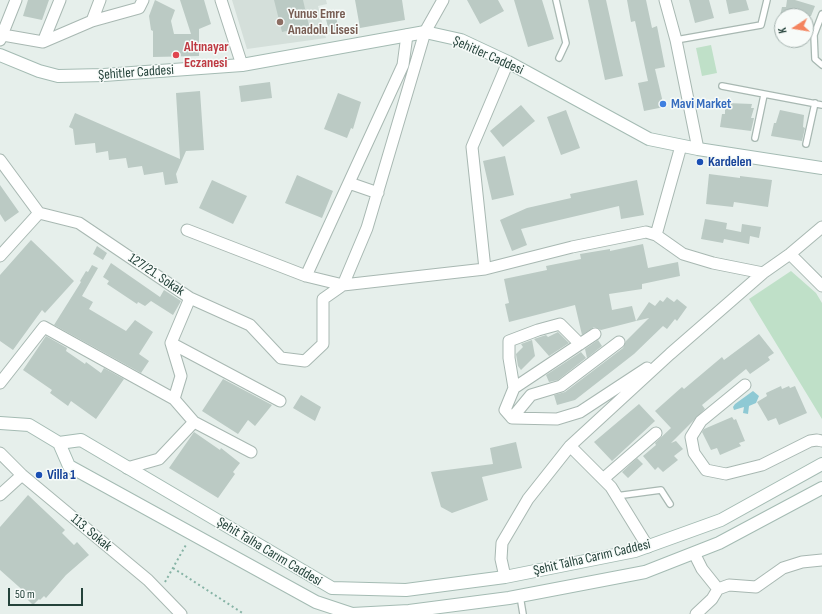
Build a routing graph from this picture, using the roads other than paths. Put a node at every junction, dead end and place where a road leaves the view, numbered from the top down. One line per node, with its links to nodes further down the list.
1 (16, 0): 14 (street)
2 (60, 0): 16 (street)
3 (100, 0): 11 (street)
4 (143, 0): 11 (street)
5 (221, 0): 20 (street)
6 (443, 0): 12 (street)
7 (556, 0): 18 (lane)
8 (665, 0): 15 (street)
9 (767, 0): 15 (lane)
10 (822, 14): 21 (lane)
11 (92, 21): 16 (street)
12 (425, 32): 13 (street, Şehitler Caddesi); 19 (street, Şehitler Caddesi); 33 (street)
13 (407, 35): 20 (street, Şehitler Caddesi); 32 (street)
14 (2, 37): 16 (street)
15 (676, 40): 29 (street)
16 (44, 42)
17 (0, 55): 20 (street, Şehitler Caddesi)
18 (558, 58)
19 (508, 62): 28 (street, Şehitler Caddesi); 40 (street)
20 (242, 65)
21 (822, 65)
22 (722, 86): 23 (lane)
23 (764, 95): 24 (lane); 26 (lane)
24 (815, 103): 25 (lane); 27 (lane)
25 (822, 105)
26 (755, 138)
27 (806, 144)
28 (681, 146): 29 (street, Şehitler Caddesi); 37 (street)
29 (698, 149): 31 (street, Şehitler Caddesi)
30 (0, 160): 34 (street)
31 (822, 168)
32 (348, 183): 33 (street); 42 (street)
33 (378, 193): 43 (street)
34 (38, 213): 39 (street); 45 (street, 127/21. Sokak)
35 (822, 227): 38 (street)
36 (187, 230): 42 (street)
37 (656, 235): 40 (street); 41 (street)
38 (790, 254): 41 (street); 44 (street)
39 (0, 256)
40 (485, 269): 43 (street)
41 (763, 273): 50 (street)
42 (306, 276): 43 (street)
43 (343, 285): 45 (street)
44 (822, 286)
45 (190, 298): 48 (street, 127/21. Sokak)
46 (595, 334): 49 (street)
47 (619, 342): 56 (street)
48 (171, 343): 54 (street); 55 (street)
49 (580, 344): 53 (street); 53 (street)
50 (670, 354): 56 (street); 62 (street)
51 (0, 382): 54 (street)
52 (745, 385): 60 (street)
53 (514, 388): 56 (street)
54 (174, 400): 57 (street)
55 (280, 401)
56 (512, 418)
57 (194, 422): 63 (street); 66 (street)
58 (0, 423): 61 (street)
59 (656, 433): 68 (street)
60 (822, 441)
61 (59, 444): 66 (street, Şehit Talha Carım Caddesi); 76 (street, Şehit Talha Carım Caddesi)
62 (570, 446): 68 (street); 78 (street)
63 (250, 452)
64 (0, 453): 67 (street, 113. Sokak)
65 (822, 464): 74 (street, Şehit Talha Carım Caddesi)
66 (127, 468): 73 (street, Şehit Talha Carım Caddesi)
67 (22, 475): 70 (street); 83 (street, 113. Sokak)
68 (603, 479): 71 (street)
69 (822, 488): 75 (street, Şehit Talha Carım Caddesi)
70 (0, 495)
71 (616, 496): 72 (lane); 74 (street)
72 (670, 504)
73 (250, 540): 76 (street); 79 (street, Şehit Talha Carım Caddesi)
74 (648, 547): 78 (street, Şehit Talha Carım Caddesi)
75 (694, 553): 80 (street); 81 (street, Şehit Talha Carım Caddesi)
76 (240, 560): 84 (street, Şehit Talha Carım Caddesi)
77 (822, 560): 80 (street)
78 (511, 576): 79 (street, Şehit Talha Carım Caddesi); 81 (street)
79 (457, 583): 82 (street)
80 (718, 589): 86 (street)
81 (515, 597): 82 (street, Şehit Talha Carım Caddesi); 85 (lane)
82 (457, 609): 84 (street, Şehit Talha Carım Caddesi)
83 (181, 614)
84 (352, 614)
85 (523, 614)
86 (696, 614)

